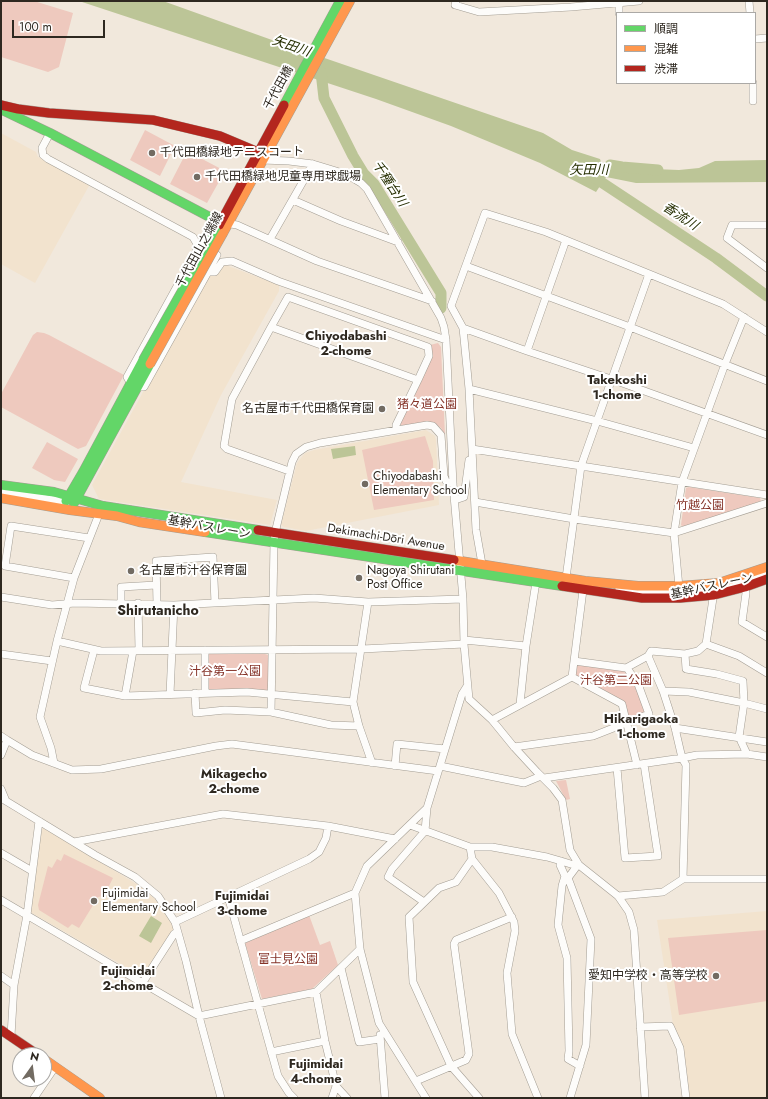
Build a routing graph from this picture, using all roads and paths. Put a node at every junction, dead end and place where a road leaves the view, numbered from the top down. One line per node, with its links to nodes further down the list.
1 (340, 1): 16 (main road, 千代田橋)
2 (350, 1): 16 (main road, 千代田山之端線)
3 (456, 1): 6 (street)
4 (639, 1): 6 (street)
5 (749, 1): 7 (street)
6 (619, 2)
7 (750, 12)
8 (767, 38): 9 (street)
9 (756, 39)
10 (753, 84): 11 (street)
11 (754, 101)
12 (1, 105): 14 (main road)
13 (1, 109): 14 (main road)
14 (21, 114): 15 (main road); 16 (main road)
15 (50, 133): 20 (main road); 24 (street)
16 (261, 153): 17 (street); 20 (main road, 千代田山之端線)
17 (313, 164): 18 (street); 23 (street)
18 (293, 200): 21 (street); 23 (street)
19 (767, 225): 26 (street)
20 (222, 227): 21 (street); 42 (main road, 千代田山之端線, bridge)
21 (270, 239): 30 (street)
22 (566, 240): 25 (street); 28 (street); 29 (street)
23 (398, 242): 30 (street)
24 (197, 244): 27 (street); 42 (street)
25 (466, 266): 29 (street); 34 (street)
26 (767, 268)
27 (208, 272): 36 (street); 42 (street)
28 (649, 274): 31 (street); 33 (street)
29 (547, 296): 33 (street); 37 (street)
30 (432, 301): 36 (street)
31 (744, 317): 35 (street); 38 (street)
32 (271, 327): 40 (street); 40 (street); 52 (street)
33 (630, 327): 38 (street); 39 (street)
34 (463, 328): 37 (street); 43 (street)
35 (767, 332)
36 (446, 340): 54 (street)
37 (527, 351): 39 (street)
38 (725, 364): 41 (street); 44 (street)
39 (611, 379): 44 (street); 45 (street)
40 (418, 380): 46 (street)
41 (767, 381)
42 (134, 385): 61 (main road, 千代田山之端線)
43 (469, 389): 45 (street); 49 (street)
44 (706, 413): 47 (street); 48 (street)
45 (597, 421): 48 (street); 51 (street)
46 (396, 430): 52 (street); 54 (street)
47 (767, 435)
48 (694, 448): 53 (street)
49 (472, 449): 50 (street); 51 (street)
50 (473, 459): 59 (street); 60 (street)
51 (581, 466): 53 (street); 64 (street)
52 (289, 471): 67 (street)
53 (682, 482): 57 (street); 65 (street)
54 (450, 483): 59 (street)
55 (1, 485): 61 (main road, Dekimachi-Dōri Avenue)
56 (1, 491): 61 (street)
57 (767, 495)
58 (1, 498): 61 (main road, Dekimachi-Dōri Avenue)
59 (455, 500): 69 (street)
60 (475, 502): 64 (street); 68 (street)
61 (69, 503): 63 (main road, Dekimachi-Dōri Avenue); 67 (main road, Dekimachi-Dōri Avenue)
62 (767, 503): 65 (street)
63 (99, 514): 66 (street); 67 (main road, Dekimachi-Dōri Avenue)
64 (574, 519): 65 (street); 73 (street)
65 (674, 533): 80 (street)
66 (89, 538): 72 (street); 72 (street)
67 (274, 539): 69 (main road, Dekimachi-Dōri Avenue); 69 (main road, Dekimachi-Dōri Avenue); 83 (street)
68 (482, 564): 69 (main road, Dekimachi-Dōri Avenue); 73 (main road, Dekimachi-Dōri Avenue)
69 (461, 566): 75 (main road, Dekimachi-Dōri Avenue); 82 (street)
70 (767, 567): 78 (main road, Dekimachi-Dōri Avenue)
71 (767, 575): 78 (street, 基幹バスレーン)
72 (74, 578): 87 (street)
73 (566, 578): 77 (main road, Dekimachi-Dōri Avenue)
74 (767, 579): 79 (main road, Dekimachi-Dōri Avenue)
75 (536, 582): 77 (main road, Dekimachi-Dōri Avenue); 95 (street)
76 (156, 585): 85 (street); 88 (street); 89 (street)
77 (584, 586): 80 (main road, Dekimachi-Dōri Avenue); 80 (main road, Dekimachi-Dōri Avenue); 106 (street)
78 (714, 587): 79 (main road, Dekimachi-Dōri Avenue); 80 (main road, Dekimachi-Dōri Avenue); 94 (street)
79 (745, 587): 91 (street)
80 (680, 593)
81 (1, 597): 87 (street)
82 (464, 599): 84 (street); 93 (street)
83 (272, 600): 84 (street); 89 (street); 101 (street)
84 (368, 602): 96 (street)
85 (122, 603): 86 (street); 87 (street)
86 (138, 603): 88 (street); 98 (street)
87 (66, 604): 92 (street)
88 (157, 604): 90 (street)
89 (215, 604): 90 (street)
90 (174, 605): 99 (street)
91 (767, 637)
92 (57, 641): 97 (street); 105 (street)
93 (464, 642): 95 (street); 96 (street); 110 (street)
94 (706, 644): 103 (street); 108 (street)
95 (526, 646): 119 (street)
96 (362, 649): 101 (street); 117 (street)
97 (94, 650): 98 (street); 116 (street)
98 (136, 650): 99 (street); 116 (street)
99 (172, 650): 100 (street); 114 (street)
100 (205, 650): 101 (street); 112 (street)
101 (271, 651): 115 (street)
102 (1, 654): 105 (street)
103 (685, 654): 104 (street); 118 (street)
104 (648, 656): 107 (street); 111 (street)
105 (52, 661): 135 (street)
106 (574, 661): 107 (street); 109 (street)
107 (627, 668): 123 (street)
108 (767, 673)
109 (572, 677): 119 (street); 123 (street)
110 (467, 686): 122 (street); 130 (street)
111 (663, 691): 118 (street); 125 (street)
112 (205, 692): 113 (street); 115 (street)
113 (195, 693): 114 (street); 121 (street)
114 (170, 694): 116 (street)
115 (271, 694): 117 (street); 121 (street)
116 (125, 696)
117 (353, 702): 124 (street)
118 (744, 703): 120 (street); 127 (street)
119 (520, 704): 122 (street)
120 (767, 709)
121 (271, 712): 124 (street)
122 (492, 720): 129 (street)
123 (626, 723): 129 (street); 137 (street)
124 (359, 726): 136 (street)
125 (675, 728): 127 (street); 134 (street)
126 (4, 738): 132 (street); 135 (street)
127 (739, 738): 128 (street); 131 (street)
128 (767, 742)
129 (514, 747): 141 (street)
130 (445, 749): 138 (street); 139 (street)
131 (747, 754): 133 (street); 134 (street)
132 (1, 755)
133 (767, 757)
134 (682, 758): 137 (street); 159 (street)
135 (54, 763): 136 (street)
136 (372, 763): 138 (street)
137 (640, 764): 140 (street); 140 (street)
138 (395, 766): 139 (street)
139 (439, 768): 141 (street); 144 (street)
140 (617, 768): 141 (street)
141 (542, 777): 155 (street)
142 (1, 789): 143 (street)
143 (3, 800): 145 (street)
144 (427, 808): 146 (street); 148 (street)
145 (39, 821): 150 (street); 156 (street)
146 (410, 825): 148 (street); 149 (street)
147 (328, 826): 149 (street); 150 (street); 161 (street)
148 (425, 831): 151 (street); 164 (street)
149 (395, 838): 160 (street)
150 (74, 842): 167 (street)
151 (470, 847): 153 (street); 154 (street)
152 (1, 853): 156 (street)
153 (472, 859): 164 (street); 166 (street)
154 (561, 861): 155 (street); 157 (street)
155 (578, 866): 157 (street); 162 (street)
156 (32, 871): 165 (street)
157 (566, 877): 188 (street); 188 (street)
158 (767, 879): 159 (street)
159 (683, 880): 162 (street)
160 (355, 893): 169 (street); 170 (street)
161 (228, 896): 167 (street); 169 (street)
162 (618, 896): 179 (street)
163 (2, 902): 165 (street)
164 (424, 902): 187 (street)
165 (27, 915): 173 (street); 174 (street)
166 (512, 917): 187 (street); 201 (street)
167 (175, 922): 168 (street)
168 (178, 932): 173 (street); 177 (street)
169 (240, 941): 176 (street)
170 (360, 949): 171 (street); 178 (street)
171 (341, 968): 175 (street); 182 (street)
172 (1, 976): 174 (street)
173 (143, 982): 177 (street)
174 (14, 984): 181 (street)
175 (316, 992): 176 (street); 183 (street)
176 (258, 1005): 177 (street); 185 (street)
177 (199, 1016): 194 (street)
178 (379, 1023): 182 (street); 190 (street)
179 (640, 1027): 203 (street); 204 (street)
180 (1, 1030): 181 (main road)
181 (11, 1036): 184 (main road)
182 (380, 1039): 198 (street)
183 (325, 1041): 185 (street); 191 (street)
184 (27, 1047)
185 (271, 1052): 195 (street)
186 (52, 1065): 189 (main road)
187 (451, 1066): 190 (street); 200 (street)
188 (580, 1066): 202 (street)
189 (55, 1067): 192 (street); 193 (main road)
190 (416, 1081): 199 (street)
191 (336, 1086): 196 (street); 197 (street)
192 (34, 1098)
193 (100, 1098)
194 (221, 1098)
195 (294, 1098)
196 (332, 1098)
197 (347, 1098)
198 (385, 1098)
199 (426, 1098)
200 (479, 1098)
201 (538, 1098)
202 (570, 1098)
203 (645, 1098)
204 (686, 1098)

